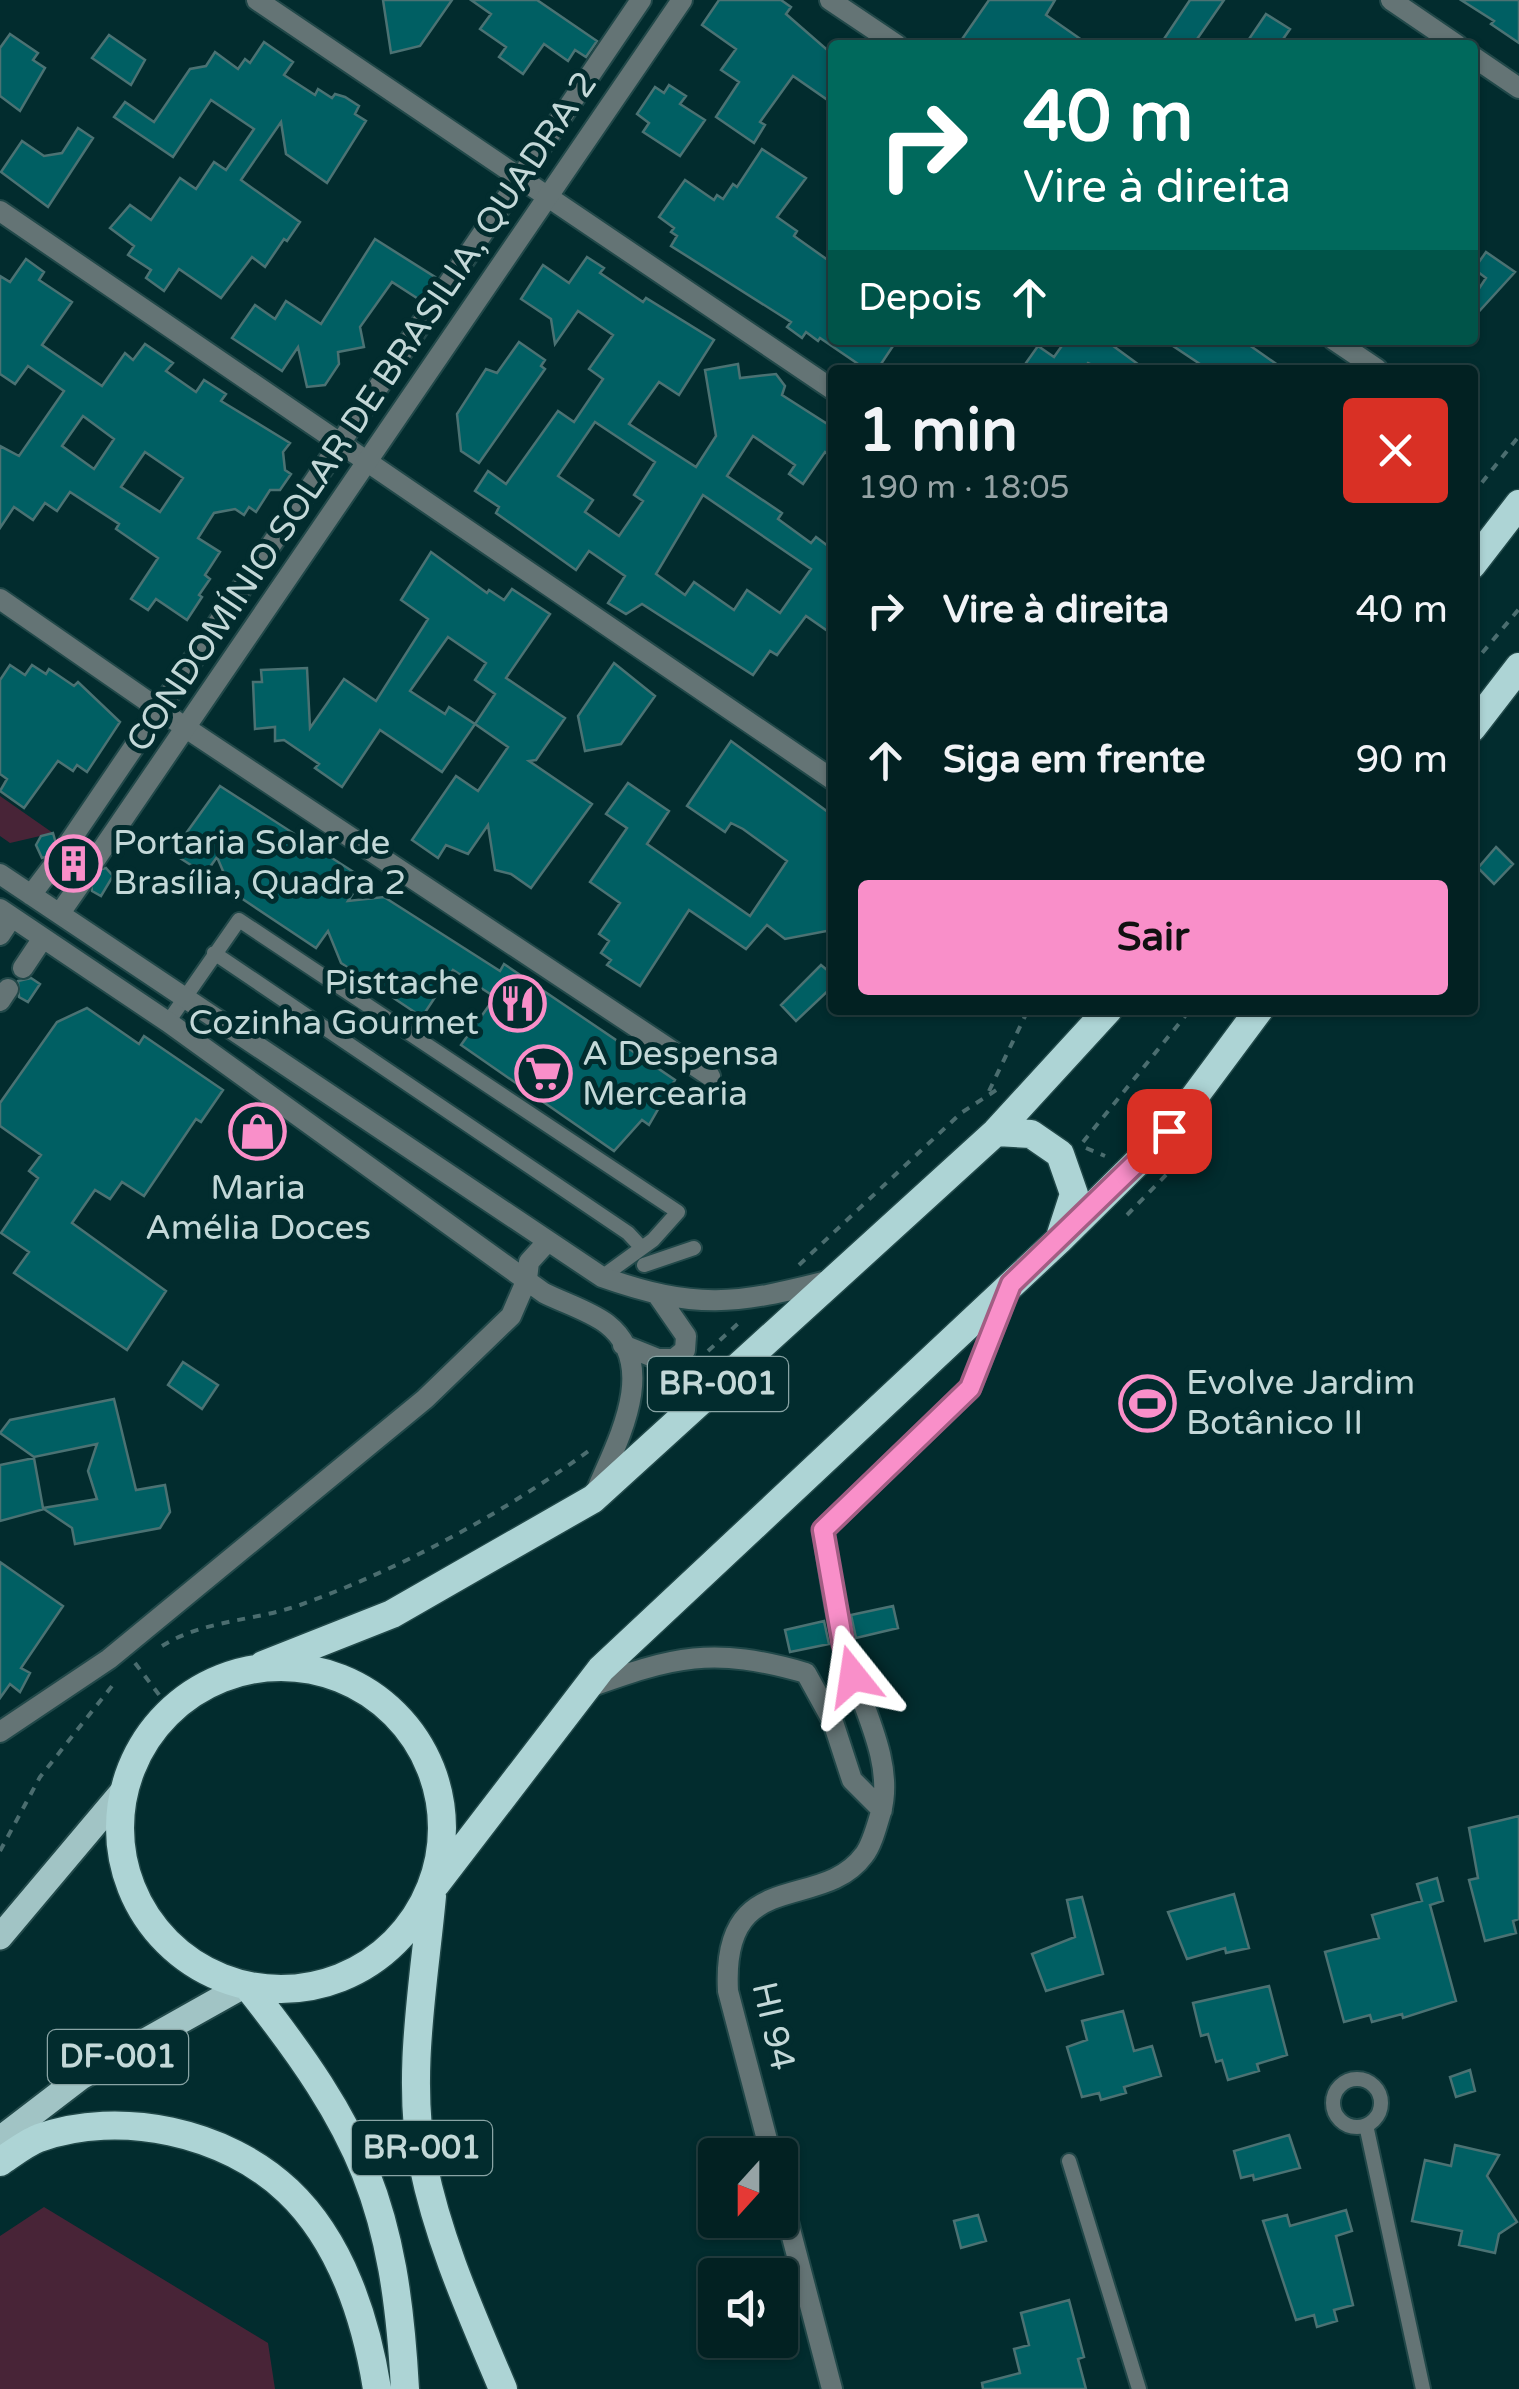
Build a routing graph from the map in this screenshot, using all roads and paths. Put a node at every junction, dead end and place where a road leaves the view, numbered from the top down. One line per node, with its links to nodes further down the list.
1 (258, 0): 10 (street)
2 (641, 0): 10 (street, CONDOMÍNIO SOLAR DE BRASILIA, QUADRA 2)
3 (682, 0): 11 (street, CONDOMÍNIO SOLAR DE BRASILIA, QUADRA 2)
4 (830, 0): 6 (street)
5 (1391, 0): 7 (street)
6 (890, 40)
7 (1449, 40)
8 (1478, 60): 9 (street)
9 (1519, 88)
10 (521, 177): 11 (street); 17 (street, CONDOMÍNIO SOLAR DE BRASILIA, QUADRA 2)
11 (548, 196): 15 (street); 18 (street, CONDOMÍNIO SOLAR DE BRASILIA, QUADRA 2)
12 (0, 211): 17 (street)
13 (1341, 345): 14 (street)
14 (1371, 365)
15 (828, 386)
16 (1519, 436): 19 (path)
17 (340, 444): 18 (street); 26 (street, CONDOMÍNIO SOLAR DE BRASILIA, QUADRA 2)
18 (367, 462): 28 (street, CONDOMÍNIO SOLAR DE BRASILIA, QUADRA 2); 29 (street)
19 (1478, 487)
20 (1519, 504): 21 (highway)
21 (1478, 557)
22 (0, 600): 26 (street)
23 (1519, 608): 24 (path)
24 (1478, 658)
25 (1519, 667): 27 (highway)
26 (159, 710): 28 (street); 30 (street, CONDOMÍNIO SOLAR DE BRASILIA, QUADRA 2)
27 (1478, 720)
28 (186, 728): 31 (street, CONDOMÍNIO SOLAR DE BRASILIA, QUADRA 2); 49 (street)
29 (828, 776)
30 (82, 824): 31 (street); 32 (street, CONDOMÍNIO SOLAR DE BRASILIA, QUADRA 2)
31 (108, 842): 33 (street, CONDOMÍNIO SOLAR DE BRASILIA, QUADRA 2)
32 (68, 844)
33 (96, 860)
34 (52, 866): 37 (street)
35 (0, 874): 37 (street)
36 (80, 883): 38 (street)
37 (31, 895): 38 (street)
38 (60, 913): 43 (street)
39 (4, 920): 40 (street)
40 (44, 938): 42 (street); 48 (street)
41 (214, 953): 43 (lane); 60 (lane); 60 (lane)
42 (23, 968)
43 (184, 997): 48 (lane); 59 (street)
44 (1026, 1015): 51 (path)
45 (1103, 1015): 52 (highway, BR-001)
46 (1186, 1015): 53 (path)
47 (1255, 1015): 58 (highway, BR-001)
48 (168, 1022): 65 (street)
49 (710, 1076)
50 (1002, 1086): 51 (path)
51 (989, 1091): 68 (path)
52 (996, 1132): 58 (highway); 64 (highway, BR-001)
53 (1086, 1140)
54 (1199, 1142): 57 (path)
55 (1078, 1144): 56 (path)
56 (1107, 1156)
57 (1127, 1215)
58 (1059, 1240): 66 (highway, BR-001)
59 (548, 1241): 63 (street); 65 (street)
60 (647, 1244): 62 (lane); 63 (lane)
61 (694, 1248): 62 (lane)
62 (644, 1266): 67 (lane)
63 (602, 1277): 67 (street)
64 (833, 1279): 68 (street); 74 (highway, BR-001)
65 (528, 1280): 70 (street); 81 (street)
66 (1011, 1284): 79 (highway, BR-001); 83 (street)
67 (635, 1288): 69 (street)
68 (766, 1296): 69 (street); 71 (path)
69 (659, 1297): 70 (street)
70 (623, 1345): 73 (street)
71 (696, 1363)
72 (682, 1376): 73 (path)
73 (622, 1426): 74 (street); 75 (path)
74 (593, 1499): 76 (highway, BR-001)
75 (135, 1663): 77 (path); 80 (path)
76 (263, 1665): 80 (highway, BR-001); 85 (highway, BR-001)
77 (124, 1674)
78 (114, 1684): 84 (path)
79 (584, 1689): 83 (street); 85 (highway, BR-001)
80 (169, 1708): 82 (highway, BR-001)
81 (0, 1732)
82 (122, 1792): 86 (main road); 87 (highway, BR-001)
83 (882, 1810): 89 (street, HI 94)
84 (0, 1851)
85 (434, 1889): 87 (highway, BR-001); 96 (highway, BR-001)
86 (0, 1937)
87 (246, 1987): 90 (main road, DF-001); 95 (highway, BR-001)
88 (1366, 2124): 99 (lane)
89 (767, 2138)
90 (0, 2139)
91 (1070, 2161): 98 (lane)
92 (0, 2162): 94 (highway)
93 (792, 2238): 97 (street)
94 (377, 2389)
95 (405, 2389)
96 (503, 2389)
97 (832, 2389)
98 (1138, 2389)
99 (1423, 2389)

